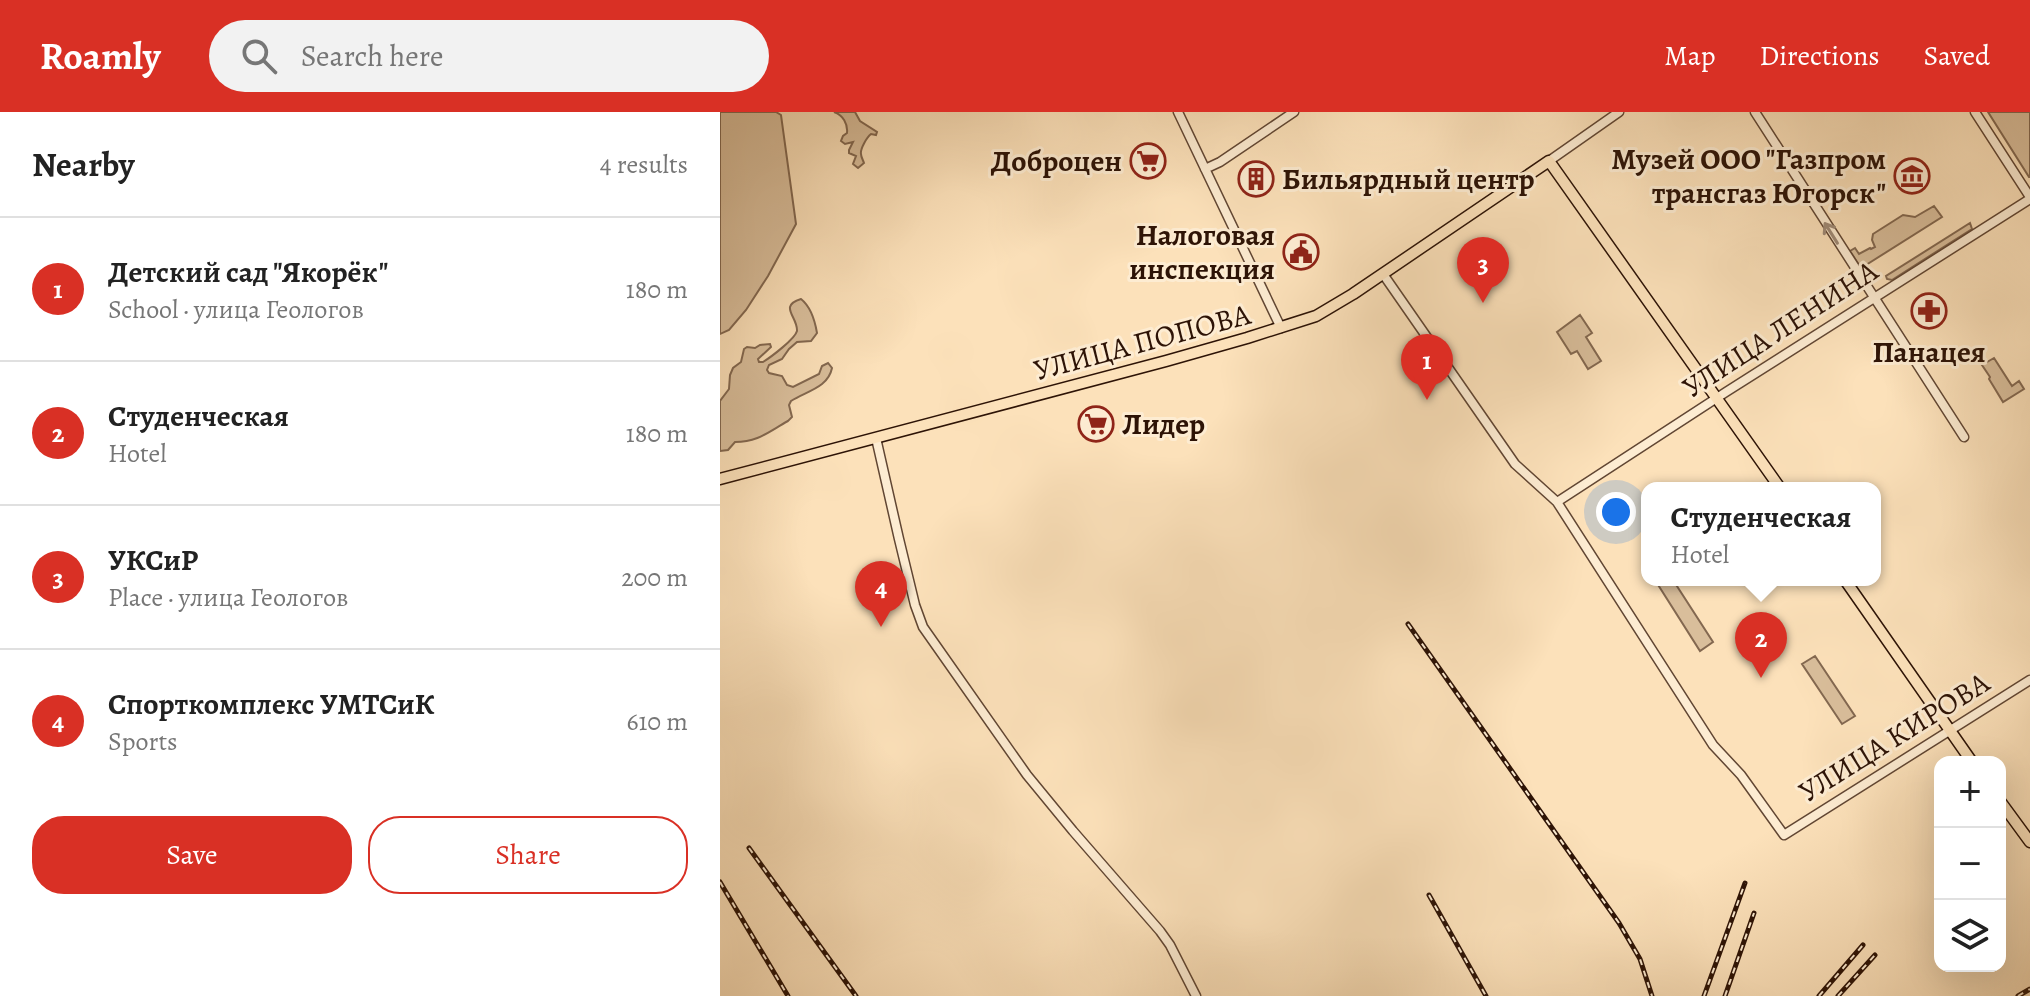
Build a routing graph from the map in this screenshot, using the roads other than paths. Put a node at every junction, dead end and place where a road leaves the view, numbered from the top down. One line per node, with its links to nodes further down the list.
1 (1178, 112): 7 (street)
2 (1294, 112): 7 (street)
3 (1619, 112): 6 (street, УЛИЦА ПОПОВА)
4 (1755, 112): 10 (street, one-way to 4)
5 (1975, 112): 8 (street)
6 (1549, 161): 9 (main road, УЛИЦА ПОПОВА); 12 (main road)
7 (1205, 169): 11 (street)
8 (2030, 198): 10 (street, УЛИЦА ЛЕНИНА)
9 (1383, 274): 11 (main road, УЛИЦА ПОПОВА); 17 (street)
10 (1873, 298): 12 (street, УЛИЦА ЛЕНИНА); 13 (street)
11 (1281, 328): 14 (main road, УЛИЦА ПОПОВА)
12 (1716, 398): 16 (main road); 17 (street, УЛИЦА ЛЕНИНА)
13 (1964, 437)
14 (876, 438): 15 (main road, УЛИЦА ПОПОВА); 24 (street)
15 (720, 479)
16 (1776, 482)
17 (1557, 502): 20 (street, УЛИЦА КИРОВА)
18 (1849, 586): 20 (main road)
19 (2030, 680): 20 (street, УЛИЦА КИРОВА)
20 (1950, 730): 21 (main road)
21 (1968, 756)
22 (2006, 809): 23 (main road)
23 (2030, 842)
24 (1196, 996)

